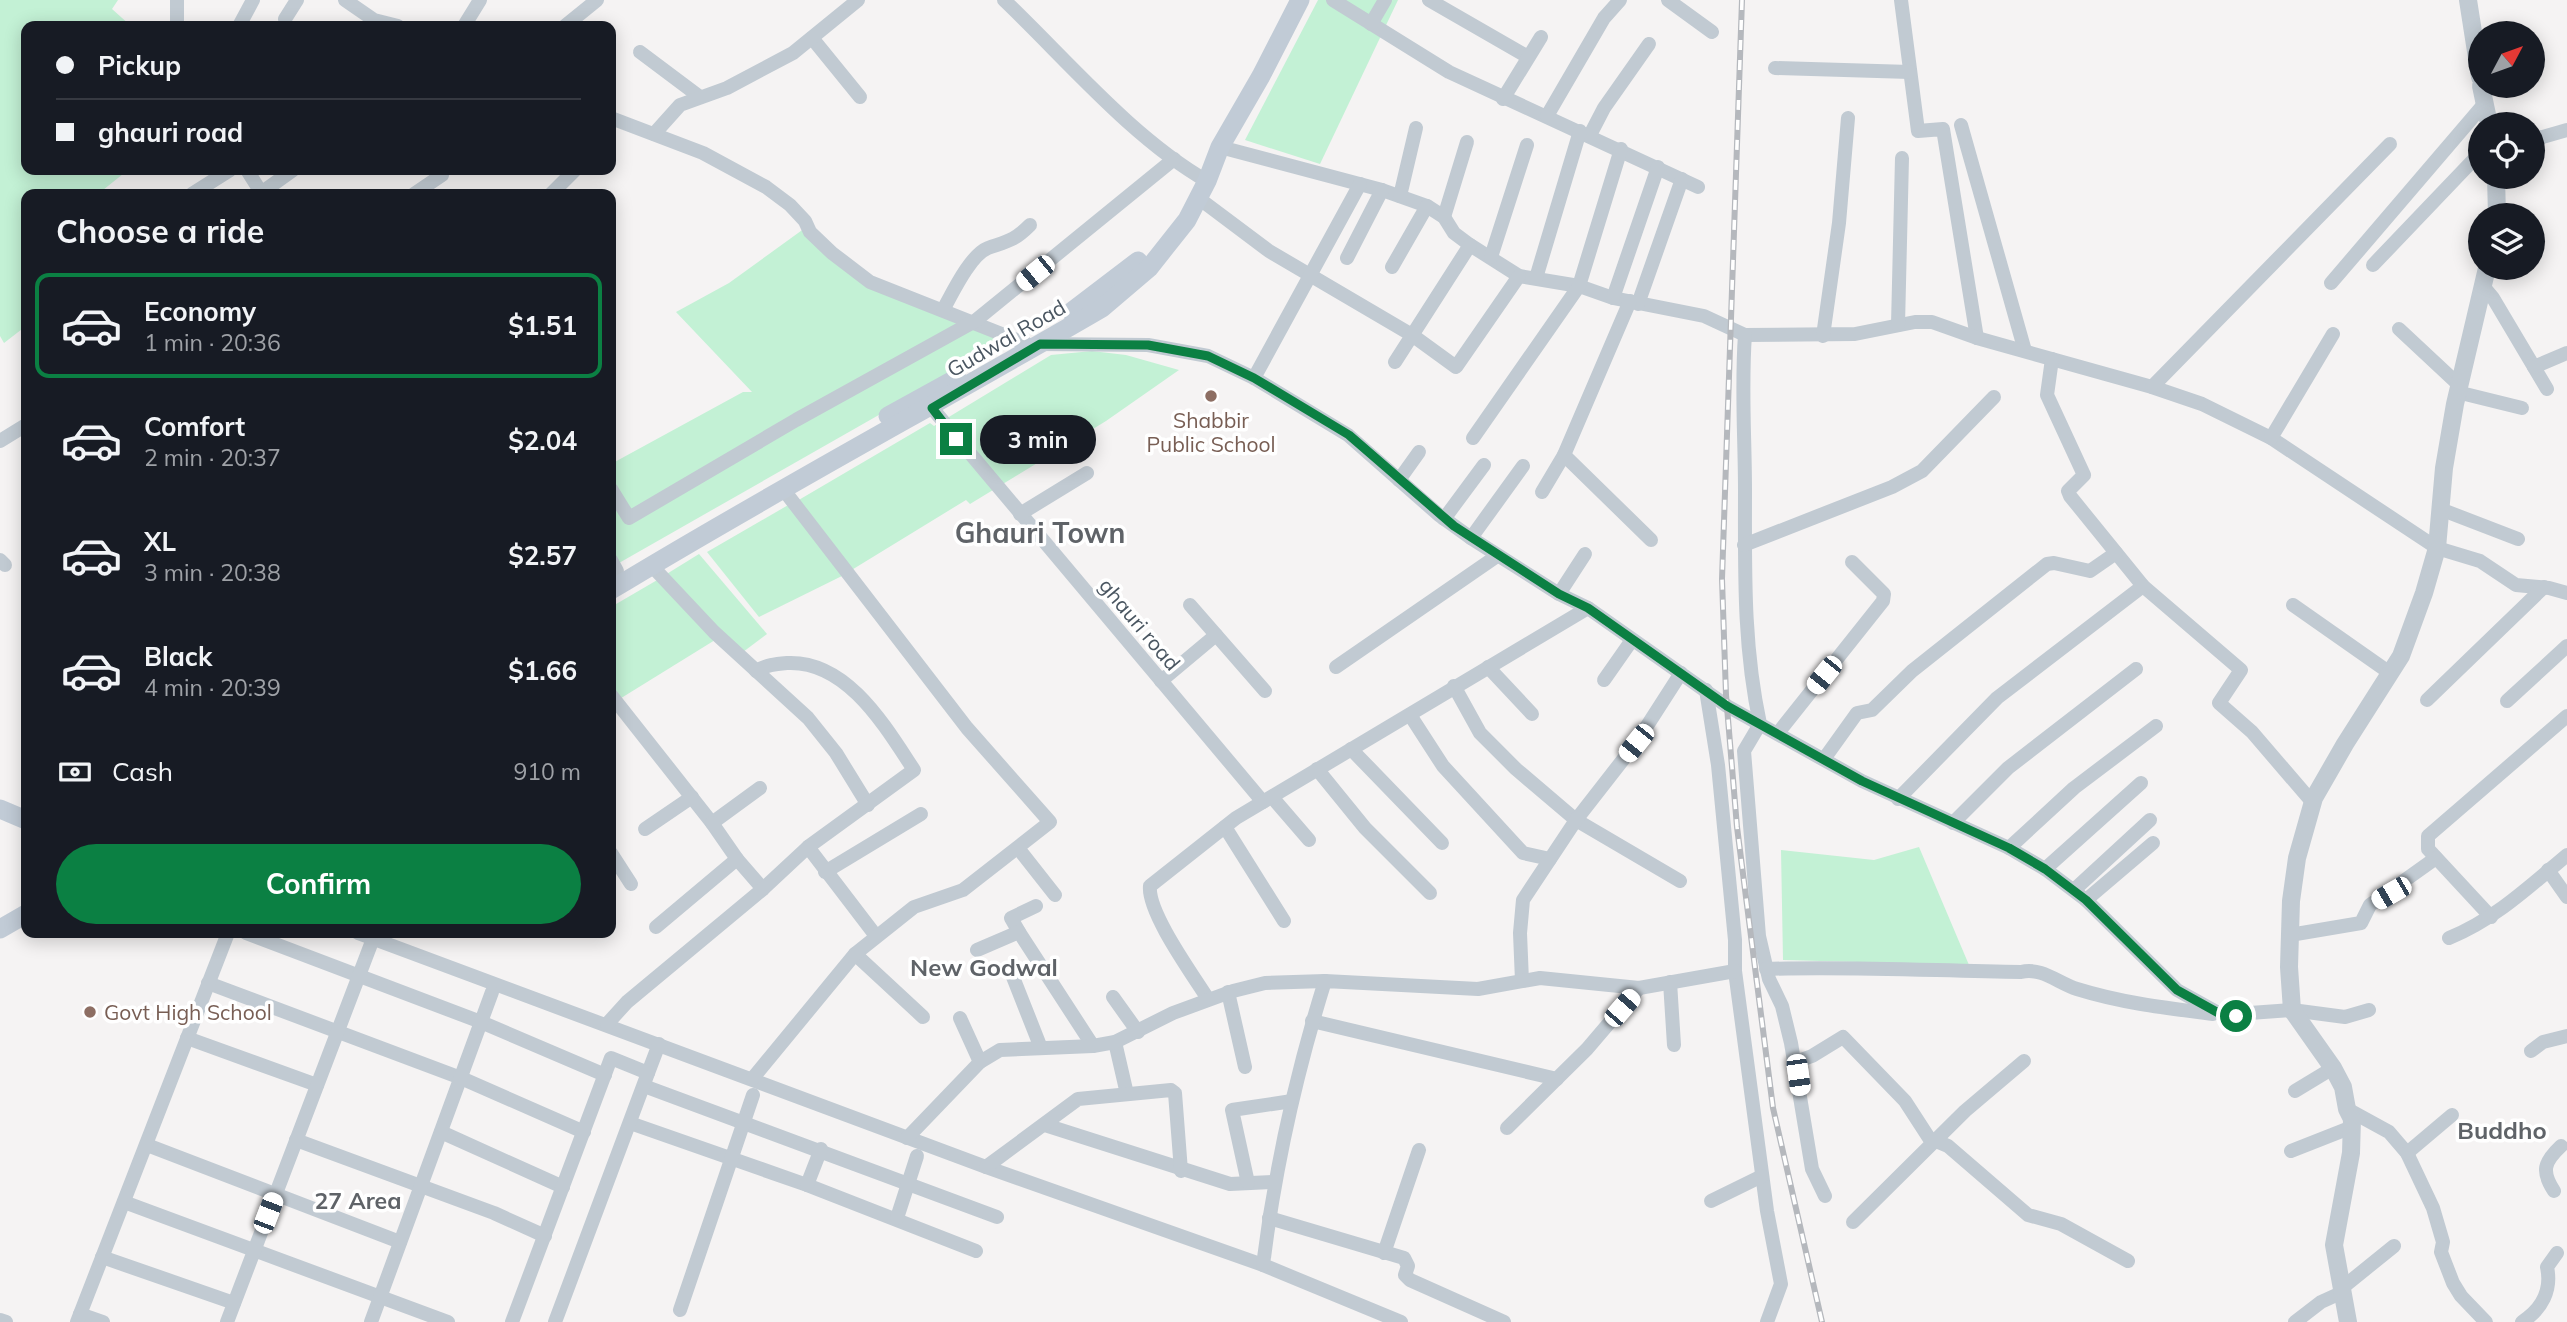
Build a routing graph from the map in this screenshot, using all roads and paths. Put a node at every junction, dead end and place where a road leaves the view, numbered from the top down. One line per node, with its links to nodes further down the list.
1 (177, 0): 19 (street)
2 (253, 0): 20 (street)
3 (297, 0): 18 (street)
4 (345, 0): 21 (street)
5 (480, 0): 22 (street)
6 (597, 0): 23 (street)
7 (858, 0): 28 (street)
8 (1004, 0): 53 (street)
9 (1286, 0): 61 (main road, Gudwal Road)
10 (1300, 0): 50 (main road, Gudwal Road)
11 (1333, 0): 25 (street)
12 (1385, 0): 25 (street)
13 (1429, 0): 31 (street)
14 (1620, 0): 38 (street)
15 (1668, 0): 26 (street)
16 (1901, 0): 33 (street)
17 (2468, 0): 24 (street)
18 (285, 19)
19 (177, 21)
20 (242, 21)
21 (378, 21)
22 (467, 21)
23 (571, 21)
24 (2471, 21)
25 (1371, 24): 37 (street)
26 (1712, 32)
27 (1541, 37): 31 (street)
28 (812, 38): 34 (street); 35 (street)
29 (1649, 44): 44 (street)
30 (640, 52): 34 (street)
31 (1528, 57): 37 (street)
32 (1776, 68): 33 (street)
33 (1910, 72): 95 (street)
34 (700, 97): 45 (street)
35 (860, 97)
36 (2481, 98): 82 (street)
37 (1503, 99): 38 (street)
38 (1546, 116): 44 (street)
39 (1847, 118): 94 (street)
40 (616, 124): 45 (street)
41 (1961, 125): 97 (street)
42 (1416, 128): 69 (street)
43 (2567, 130): 46 (street)
44 (1585, 133): 51 (street); 80 (street)
45 (654, 134): 87 (street)
46 (2545, 136)
47 (1467, 142): 71 (street)
48 (1527, 145): 74 (street)
49 (2390, 145): 103 (street)
50 (1220, 147): 61 (main road, Gudwal Road); 62 (street)
51 (1621, 149): 55 (street); 83 (street)
52 (1902, 158): 89 (street)
53 (1174, 159): 61 (street); 88 (street)
54 (2468, 165): 76 (street)
55 (1658, 167): 60 (street); 85 (street)
56 (222, 175): 64 (street)
57 (286, 175): 65 (street)
58 (442, 175): 66 (street)
59 (570, 175): 67 (street)
60 (1682, 179): 63 (street); 86 (street)
61 (1200, 184): 78 (street); 96 (main road, Gudwal Road)
62 (1360, 184): 68 (street); 78 (street)
63 (1698, 187)
64 (200, 189)
65 (268, 189)
66 (421, 189)
67 (556, 189)
68 (1382, 190): 69 (street); 75 (street)
69 (1400, 196): 70 (street)
70 (1427, 206): 71 (street); 77 (street)
71 (1444, 217): 73 (street)
72 (1030, 225): 87 (street)
73 (1470, 245): 74 (street); 92 (street)
74 (1491, 257): 79 (street)
75 (1347, 258)
76 (2372, 265)
77 (1392, 267)
78 (1310, 276): 92 (street); 102 (street)
79 (1519, 276): 80 (street); 92 (street)
80 (1536, 278): 83 (street)
81 (2484, 280): 84 (street)
82 (2331, 283)
83 (1578, 286): 85 (street); 110 (street)
84 (2483, 286): 101 (street); 104 (street)
85 (1613, 298): 86 (street)
86 (1634, 302): 93 (street); 114 (street)
87 (943, 310): 88 (street)
88 (975, 321): 96 (street); 121 (street)
89 (1898, 325): 94 (street); 95 (street)
90 (2399, 328): 104 (street)
91 (2333, 334): 111 (street)
92 (1412, 335): 100 (street)
93 (1745, 335): 94 (street); 128 (street)
94 (1822, 336)
95 (1977, 338): 97 (street)
96 (1030, 345): 102 (street); 107 (main road, Gudwal Road); 135 (main road, Gudwal Road)
97 (2025, 351): 99 (street)
98 (2567, 353): 101 (street)
99 (2052, 359): 103 (street); 130 (street)
100 (1395, 362)
101 (2534, 367): 105 (street)
102 (1254, 378): 118 (street)
103 (2152, 387): 111 (street)
104 (2458, 389): 108 (street); 122 (street)
105 (2547, 389)
106 (1994, 397): 128 (street)
107 (932, 408): 119 (main road, Gudwal Road); 123 (street, ghauri road)
108 (2522, 408)
109 (21, 428): 112 (street)
110 (1473, 438)
111 (2271, 438): 129 (street)
112 (0, 441)
113 (1419, 452): 118 (street)
114 (1564, 456): 120 (street); 127 (street)
115 (1484, 465): 124 (street)
116 (1523, 466): 125 (street)
117 (1087, 473): 123 (street)
118 (1399, 480): 124 (street)
119 (783, 489): 134 (main road, Gudwal Road); 190 (street)
120 (1542, 492)
121 (616, 497)
122 (2440, 509): 126 (street); 129 (street)
123 (1020, 514): 154 (street, ghauri road)
124 (1444, 519): 125 (street)
125 (1471, 538): 132 (street)
126 (2518, 539)
127 (1651, 540)
128 (1744, 545): 164 (street)
129 (2437, 548): 138 (street); 152 (street)
130 (2116, 553): 136 (street); 168 (street)
131 (1585, 554): 140 (street)
132 (1497, 556): 140 (street); 147 (street)
133 (1852, 562): 166 (street)
134 (651, 565): 137 (main road, Gudwal Road); 150 (street)
135 (616, 566)
136 (2143, 586): 173 (street); 175 (street)
137 (616, 587)
138 (2544, 587): 139 (street); 158 (street)
139 (2567, 593)
140 (1559, 594): 143 (street)
141 (2293, 604): 152 (street)
142 (1190, 605): 144 (street)
143 (1588, 608): 145 (street); 148 (street)
144 (1216, 635): 154 (street); 157 (street)
145 (1632, 640): 151 (street); 153 (street)
146 (2567, 646): 160 (street)
147 (1336, 667)
148 (1488, 667): 155 (street); 161 (street)
149 (2136, 669): 183 (street)
150 (756, 671): 176 (street); 176 (street)
151 (1681, 673): 156 (street); 180 (street)
152 (2390, 673): 175 (street)
153 (1604, 680)
154 (1161, 681): 174 (street, ghauri road)
155 (1454, 686): 162 (street); 180 (street)
156 (1706, 690): 164 (street); 225 (street)
157 (1265, 691)
158 (2427, 700)
159 (616, 701): 172 (street)
160 (2507, 701)
161 (1532, 714)
162 (1410, 715): 167 (street); 195 (street)
163 (2567, 716): 193 (street)
164 (1760, 724): 166 (street); 224 (street)
165 (2156, 726): 191 (street)
166 (1778, 733): 168 (street)
167 (1351, 749): 169 (street); 187 (street)
168 (1824, 759): 173 (street)
169 (1317, 769): 174 (street); 204 (street)
170 (2141, 783): 197 (street)
171 (760, 788): 182 (street)
172 (692, 797): 182 (street); 185 (street)
173 (1898, 799): 183 (street)
174 (1268, 800): 184 (street); 186 (street, ghauri road)
175 (2313, 803): 215 (street)
176 (867, 805): 189 (street)
177 (0, 809): 179 (main road)
178 (921, 814): 199 (street)
179 (21, 818)
180 (1576, 820): 195 (street); 200 (street)
181 (2150, 820): 203 (street)
182 (712, 823): 194 (street)
183 (1953, 823): 191 (street)
184 (1224, 827): 211 (street); 236 (street)
185 (645, 829)
186 (1309, 840)
187 (1443, 843)
188 (2153, 843): 207 (street)
189 (808, 847): 199 (street); 202 (street)
190 (1017, 848): 205 (street); 216 (street)
191 (2009, 848): 197 (street)
192 (2567, 855): 198 (street)
193 (2436, 858): 210 (street); 215 (street)
194 (737, 859): 202 (street); 212 (street)
195 (1550, 859): 229 (street)
196 (616, 861): 201 (street)
197 (2045, 869): 203 (street)
198 (2548, 870): 206 (street); 210 (street)
199 (825, 873): 216 (street)
200 (1680, 881)
201 (631, 884)
202 (763, 889): 244 (street)
203 (2074, 890): 207 (street)
204 (1430, 892)
205 (1055, 895)
206 (2567, 897)
207 (2086, 900): 239 (street)
208 (1036, 906): 214 (street)
209 (21, 917): 213 (main road)
210 (2491, 917): 220 (street)
211 (1284, 921)
212 (656, 927)
213 (0, 929)
214 (1019, 932): 222 (street); 252 (street)
215 (2290, 935): 237 (street)
216 (876, 936): 223 (street)
217 (226, 938): 231 (street)
218 (260, 938): 227 (street)
219 (372, 938): 244 (street)
220 (2449, 938)
221 (371, 944): 227 (street)
222 (976, 950)
223 (855, 954): 240 (street); 262 (street)
224 (1766, 969): 239 (street); 257 (street)
225 (1735, 971): 230 (street); 292 (street)
226 (1011, 972): 253 (street)
227 (358, 974): 243 (street); 245 (street)
228 (1325, 981): 229 (street); 234 (street); 242 (street)
229 (1522, 981): 232 (street)
230 (1670, 982): 232 (street); 251 (street)
231 (208, 984): 245 (street); 248 (street)
232 (1639, 988): 264 (street)
233 (492, 992): 243 (street)
234 (1228, 992): 236 (street); 258 (street)
235 (1113, 997): 246 (street)
236 (1208, 999): 246 (street)
237 (2292, 1010): 238 (street); 239 (street); 259 (street)
238 (2369, 1010)
239 (2222, 1015)
240 (923, 1017)
241 (960, 1018): 256 (street)
242 (1312, 1021): 264 (street); 269 (street)
243 (481, 1023): 260 (street); 261 (street)
244 (607, 1024): 250 (street)
245 (336, 1032): 261 (street); 265 (street)
246 (1138, 1032): 249 (street)
247 (2567, 1036): 254 (street)
248 (187, 1038): 265 (street); 282 (street)
249 (1115, 1042): 252 (street); 267 (street)
250 (659, 1044): 262 (street); 263 (street)
251 (1674, 1045)
252 (1093, 1046): 253 (street)
253 (1041, 1048): 256 (street)
254 (2531, 1051)
255 (2024, 1060): 281 (street)
256 (980, 1062): 279 (street)
257 (1795, 1062): 281 (street); 301 (street)
258 (1245, 1068)
259 (2333, 1068): 266 (street); 270 (street)
260 (605, 1074): 263 (street); 278 (street)
261 (461, 1078): 277 (street); 278 (street)
262 (753, 1078): 279 (street)
263 (646, 1079): 272 (street); 273 (street)
264 (1557, 1079): 276 (street)
265 (317, 1085): 280 (street)
266 (2294, 1091)
267 (1127, 1094): 274 (street); 291 (street)
268 (753, 1095): 272 (street)
269 (1292, 1101): 293 (street); 295 (street)
270 (2347, 1109): 275 (street); 287 (street)
271 (2452, 1115): 287 (street)
272 (743, 1121): 284 (street); 289 (street)
273 (630, 1123): 289 (street); 330 (street)
274 (1045, 1125): 290 (street); 291 (street)
275 (2353, 1127): 286 (street); 318 (street)
276 (1507, 1128)
277 (441, 1132): 297 (street); 298 (street)
278 (583, 1132): 298 (street)
279 (907, 1138): 290 (street)
280 (296, 1140): 297 (street); 300 (street)
281 (1934, 1142): 307 (street); 316 (street)
282 (147, 1145): 300 (street); 303 (street)
283 (2560, 1145): 299 (street)
284 (821, 1149): 294 (street); 296 (street)
285 (1419, 1150): 313 (street)
286 (2291, 1151)
287 (2407, 1153): 336 (street)
288 (917, 1156): 294 (street)
289 (732, 1159): 296 (street); 321 (street)
290 (986, 1167): 317 (street)
291 (1181, 1171): 295 (street)
292 (1762, 1176): 302 (street); 333 (street)
293 (1274, 1182): 295 (street); 306 (street)
294 (908, 1183): 304 (street); 305 (street)
295 (1248, 1183)
296 (807, 1185): 305 (street)
297 (420, 1187): 308 (street); 309 (street)
298 (563, 1187): 308 (street)
299 (2554, 1191)
300 (275, 1195): 309 (street); 311 (street)
301 (1825, 1196)
302 (1711, 1201)
303 (124, 1202): 311 (street); 315 (street)
304 (997, 1217)
305 (897, 1218): 312 (street)
306 (1269, 1218): 313 (street); 317 (street)
307 (1853, 1222)
308 (545, 1236): 329 (street)
309 (400, 1242): 319 (street)
310 (2394, 1247): 318 (street)
311 (255, 1249): 319 (street); 320 (street)
312 (976, 1251)
313 (1384, 1253): 332 (street)
314 (2557, 1253): 337 (street)
315 (102, 1257): 320 (street); 322 (street)
316 (2128, 1261)
317 (1263, 1265): 331 (street)
318 (2342, 1290): 334 (street); 335 (street)
319 (380, 1296): 327 (street); 328 (street)
320 (234, 1303): 326 (street)
321 (680, 1310)
322 (79, 1318): 325 (street)
323 (0, 1320): 324 (street)
324 (6, 1322)
325 (103, 1322)
326 (227, 1322)
327 (371, 1322)
328 (448, 1322)
329 (512, 1322)
330 (555, 1322)
331 (1401, 1322)
332 (1504, 1322)
333 (1767, 1322)
334 (2295, 1322)
335 (2347, 1322)
336 (2486, 1322)
337 (2522, 1322)

